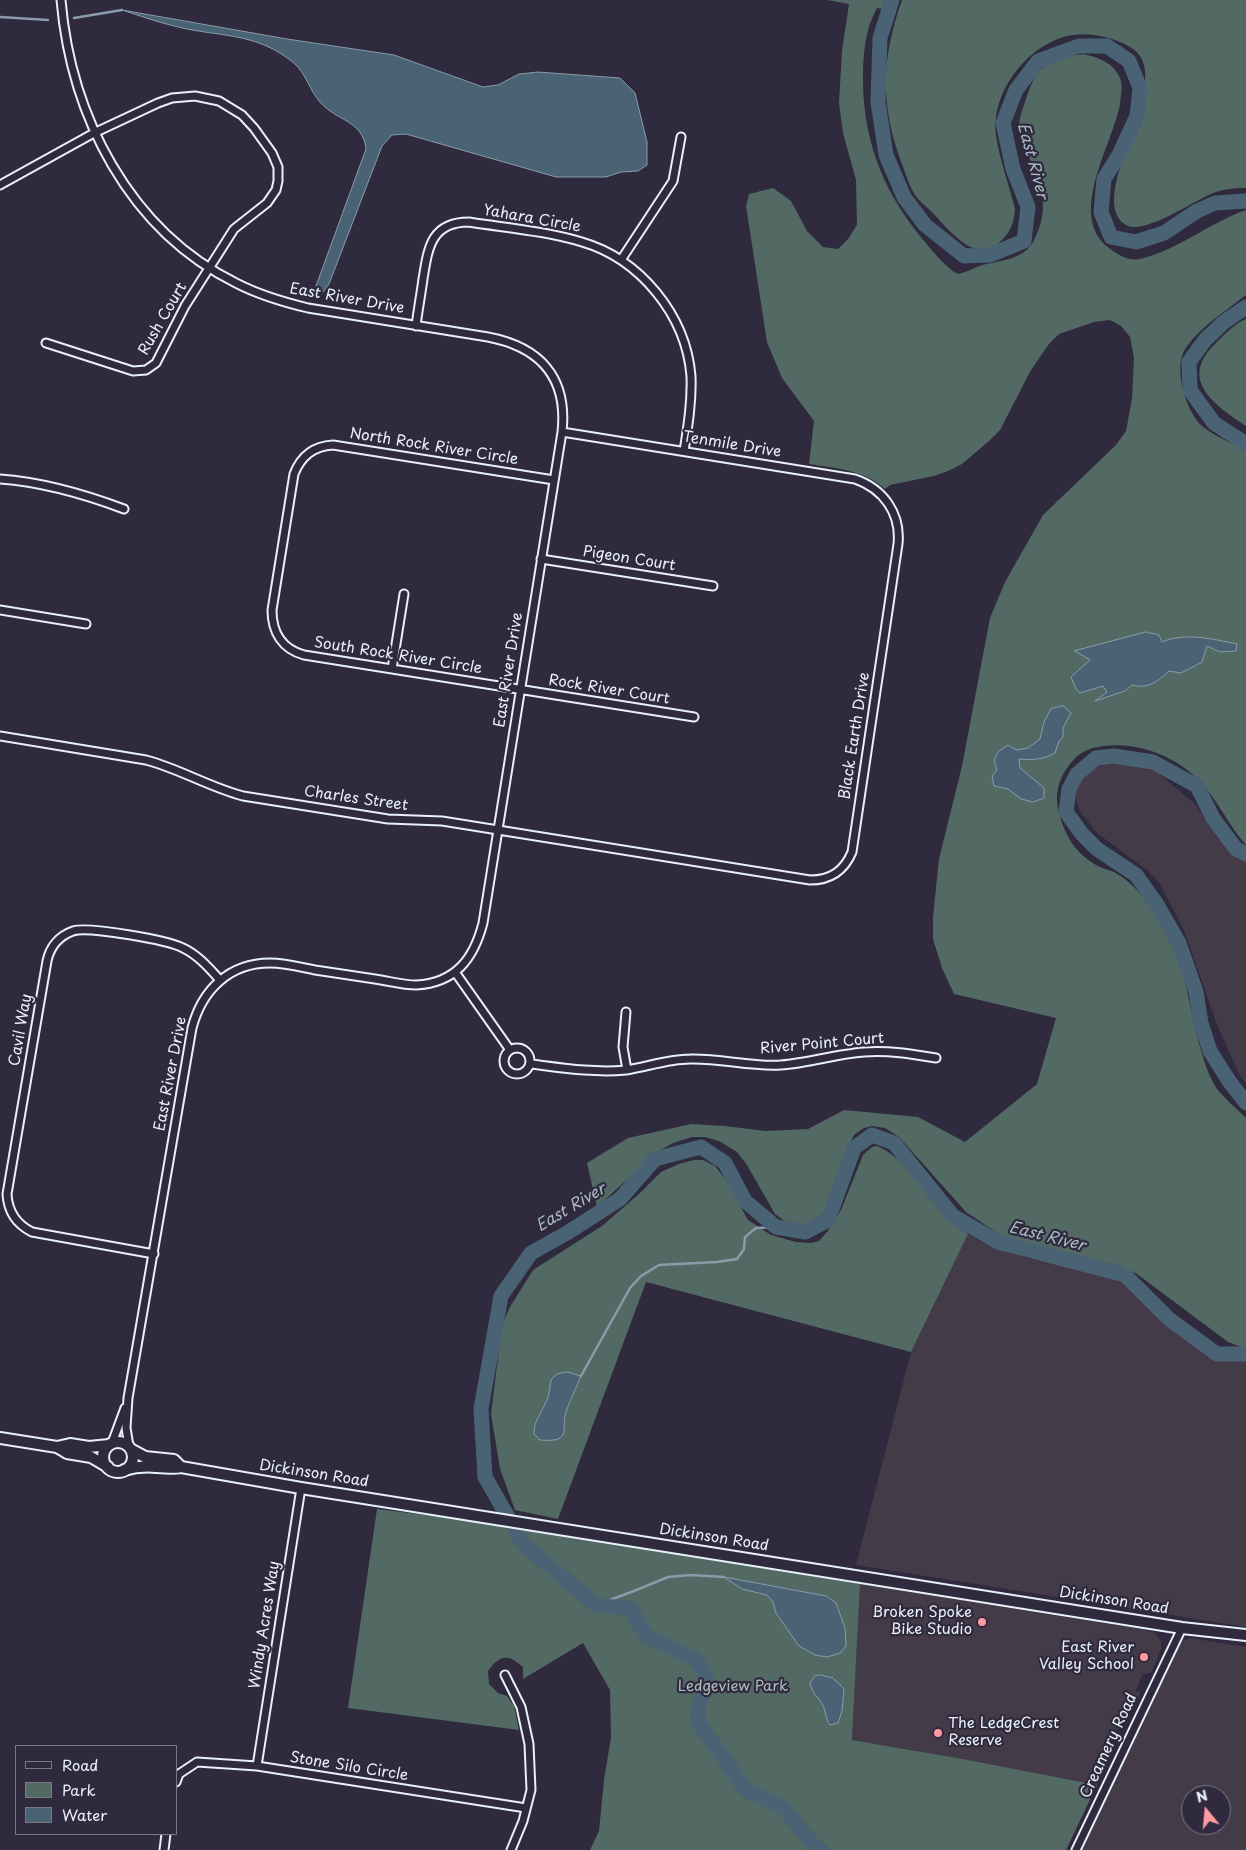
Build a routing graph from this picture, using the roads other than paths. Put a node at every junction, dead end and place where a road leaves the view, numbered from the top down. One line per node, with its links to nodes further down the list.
1 (61, 0): 2 (street, East River Drive)
2 (94, 133): 4 (street, Rush Court); 6 (street, East River Drive); 6 (street, Rush Court)
3 (681, 138): 5 (street)
4 (0, 185)
5 (621, 260): 7 (street, Yahara Circle); 10 (street, Yahara Circle)
6 (209, 268): 7 (street, East River Drive); 8 (street, Rush Court)
7 (416, 326): 9 (street, East River Drive)
8 (46, 343)
9 (562, 432): 10 (street, Tenmile Drive); 12 (street, East River Drive)
10 (684, 451): 13 (street, Tenmile Drive)
11 (0, 479): 14 (street)
12 (554, 480): 15 (street, East River Drive); 20 (street, North Rock River Circle)
13 (889, 504): 26 (street, Black Earth Drive)
14 (124, 510)
15 (541, 559): 16 (street, Pigeon Court); 22 (street, East River Drive)
16 (713, 586)
17 (404, 594): 21 (street)
18 (0, 610): 19 (street)
19 (86, 624)
20 (278, 637): 21 (street, South Rock River Circle)
21 (392, 669): 22 (street, South Rock River Circle)
22 (520, 690): 23 (street, Rock River Court); 25 (street, East River Drive)
23 (694, 717)
24 (0, 736): 25 (street, Charles Street)
25 (498, 830): 26 (street, Charles Street); 27 (street, East River Drive)
26 (743, 869)
27 (454, 972): 28 (street, East River Drive); 30 (street)
28 (220, 980): 34 (street, East River Drive); 34 (street, Cavil Way)
29 (626, 1012): 33 (street)
30 (510, 1050): 32 (street); 32 (street)
31 (936, 1058): 33 (street, River Point Court)
32 (531, 1064): 33 (street, River Point Court)
33 (627, 1070)
34 (154, 1254): 35 (street, East River Drive)
35 (128, 1398): 37 (street, East River Drive); 39 (street, East River Drive)
36 (0, 1438): 38 (street)
37 (110, 1444): 38 (street); 39 (street); 41 (street)
38 (57, 1447): 41 (street)
39 (130, 1448): 40 (street, Dickinson Road); 42 (street)
40 (181, 1467): 42 (street, Dickinson Road); 43 (street, Dickinson Road)
41 (109, 1468): 42 (street)
42 (124, 1470)
43 (301, 1488): 44 (street, Dickinson Road); 47 (street, Windy Acres Way)
44 (1182, 1628): 45 (street, Dickinson Road); 53 (street, Creamery Road)
45 (1245, 1636)
46 (505, 1675): 49 (street)
47 (257, 1766): 48 (street, Stone Silo Circle); 49 (street, Stone Silo Circle)
48 (178, 1777)
49 (526, 1808): 52 (street)
50 (166, 1835): 51 (street)
51 (164, 1850)
52 (511, 1850)
53 (1076, 1850)

